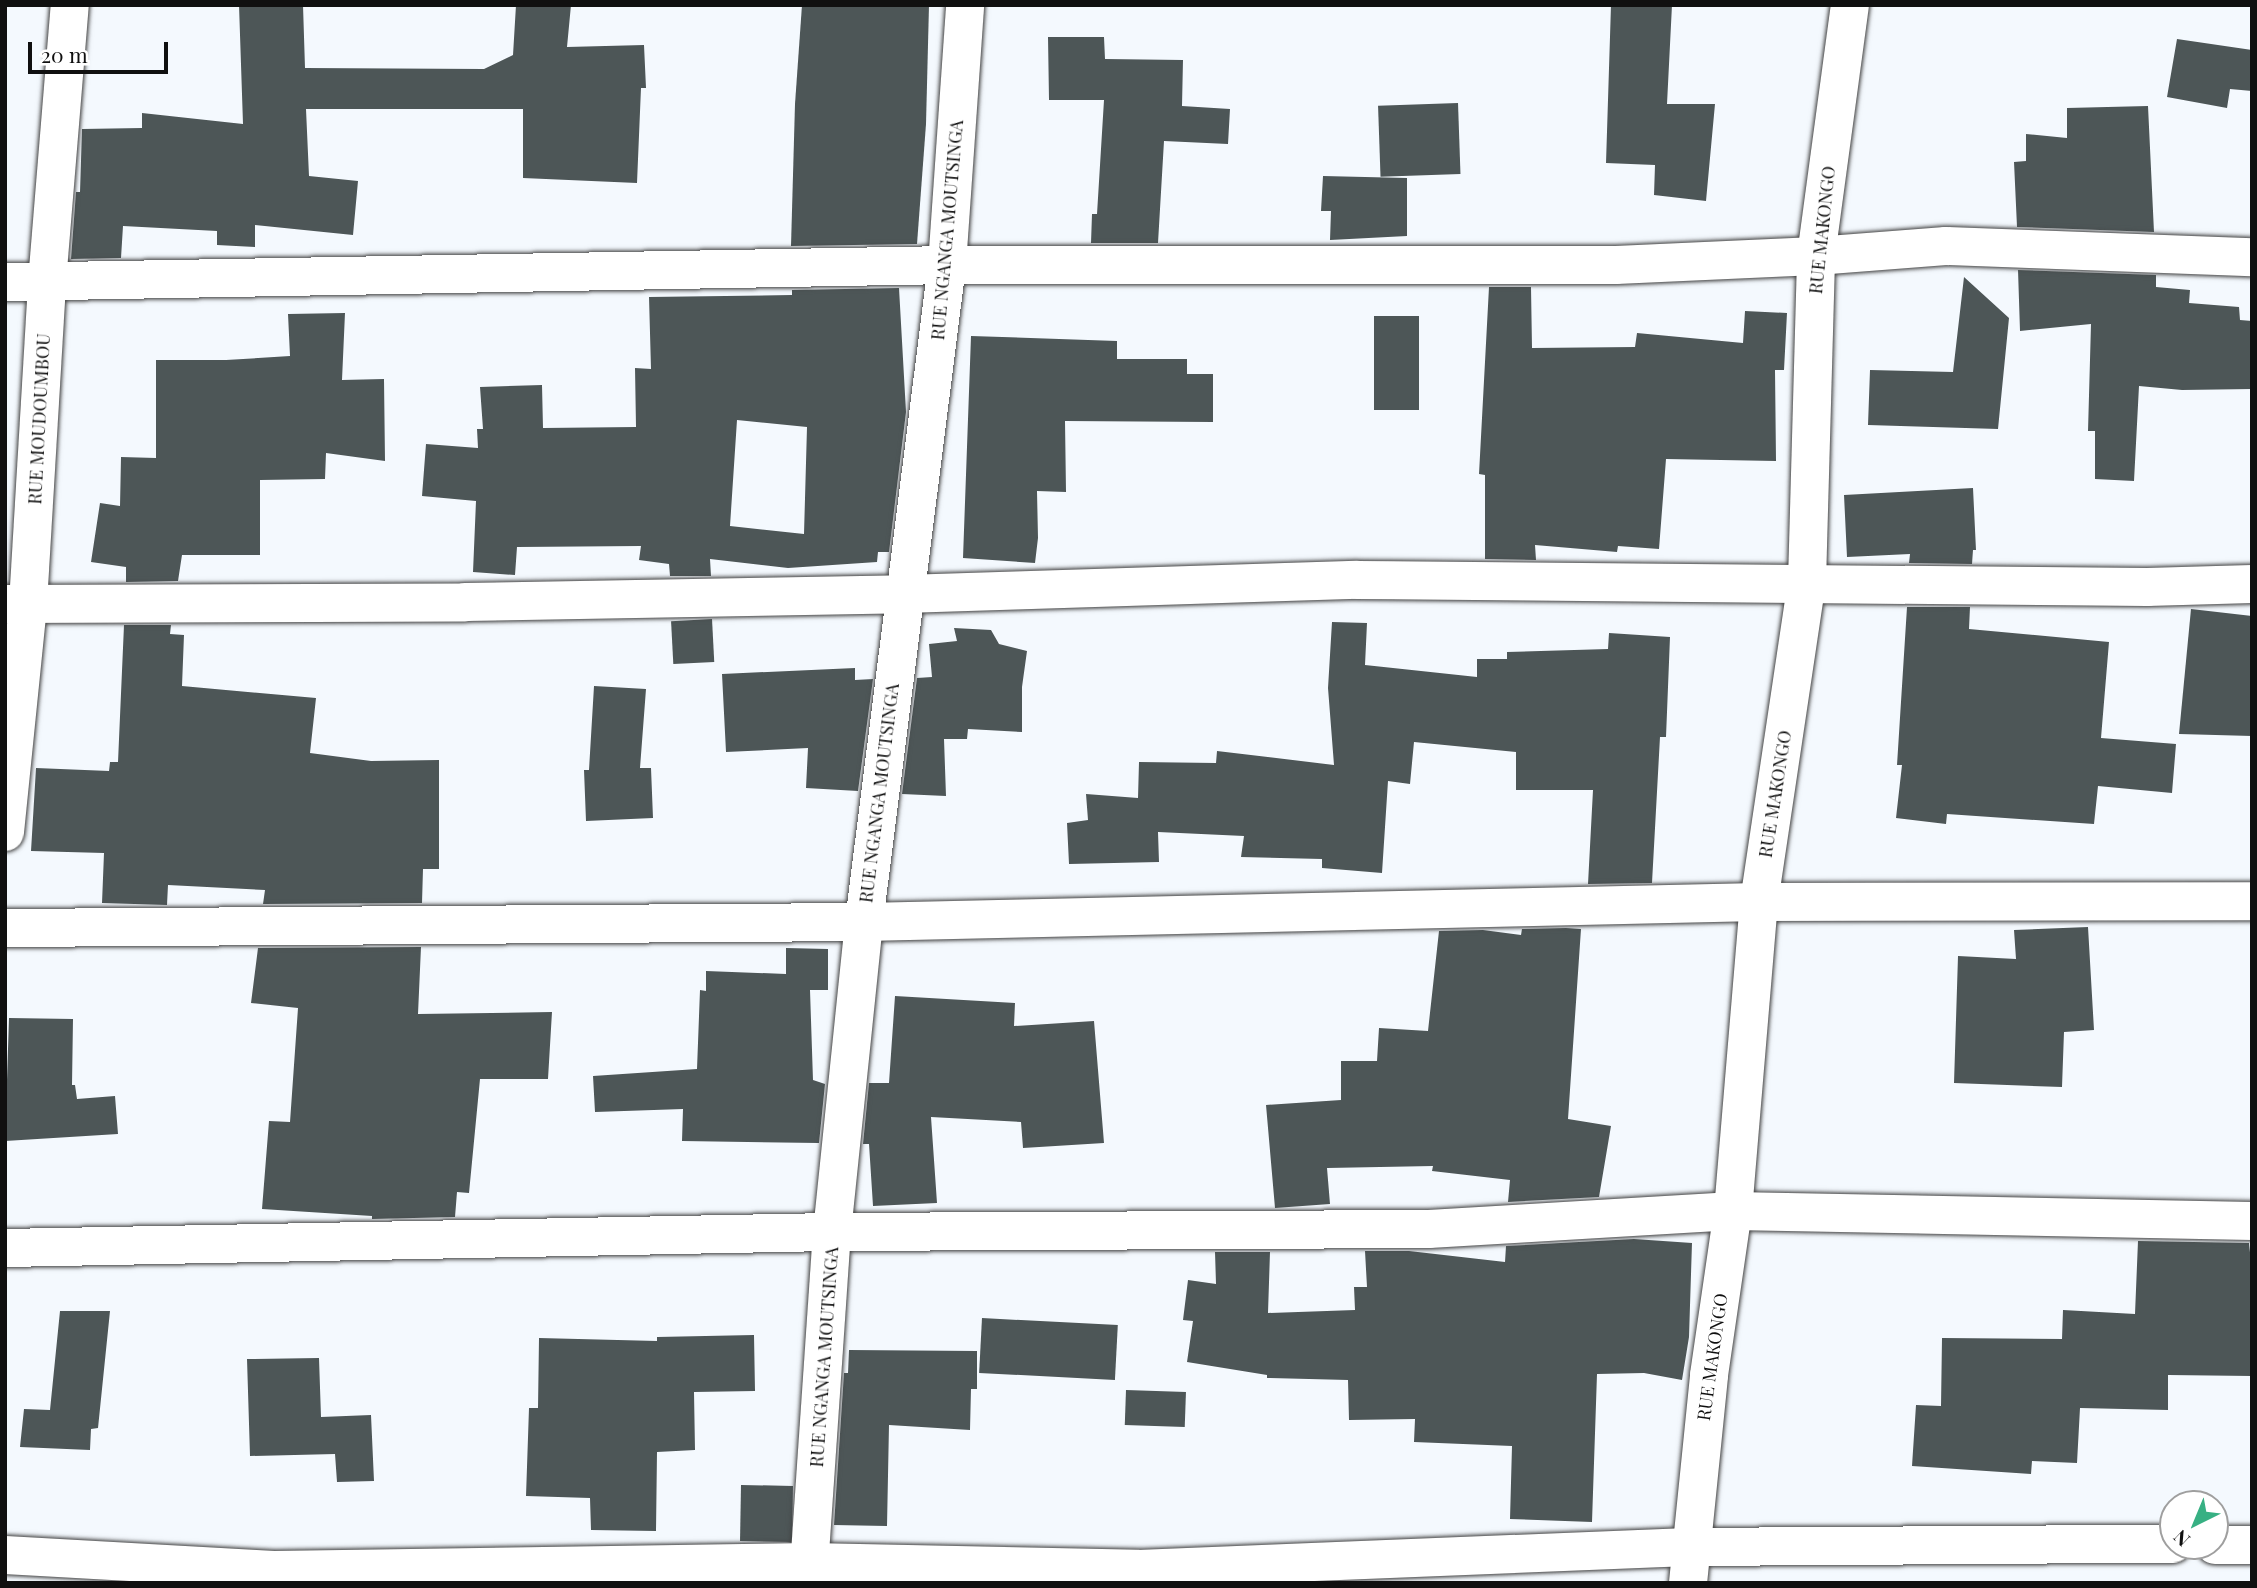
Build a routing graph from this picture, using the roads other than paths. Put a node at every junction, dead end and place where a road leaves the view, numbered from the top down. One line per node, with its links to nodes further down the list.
1 (70, 5): 8 (street, RUE MOUDOUMBOU)
2 (965, 5): 6 (street, RUE NGANGA MOUTSINGA)
3 (1850, 5): 4 (street, RUE MAKONGO)
4 (1816, 256): 5 (street); 6 (street); 9 (street, RUE MAKONGO)
5 (2252, 257)
6 (947, 265): 8 (street); 11 (street, RUE NGANGA MOUTSINGA)
7 (5, 282): 8 (street)
8 (47, 282): 12 (street, RUE MOUDOUMBOU)
9 (1807, 582): 10 (street); 11 (street); 15 (street, RUE MAKONGO)
10 (2252, 584)
11 (904, 594): 12 (street); 16 (street, RUE NGANGA MOUTSINGA)
12 (16, 604): 13 (street, RUE MOUDOUMBOU)
13 (5, 832)
14 (2252, 901): 15 (street)
15 (1759, 902): 16 (street); 18 (street, RUE MAKONGO)
16 (863, 922): 17 (street); 20 (street, RUE NGANGA MOUTSINGA)
17 (5, 928)
18 (1733, 1210): 19 (street); 20 (street); 26 (street, RUE MAKONGO)
19 (2252, 1222)
20 (832, 1232): 21 (street); 27 (street, RUE NGANGA MOUTSINGA)
21 (5, 1248)
22 (2159, 1545): 26 (street)
23 (2229, 1545): 24 (street)
24 (2252, 1545)
25 (5, 1555): 27 (street)
26 (1689, 1565): 27 (street)
27 (809, 1572)

